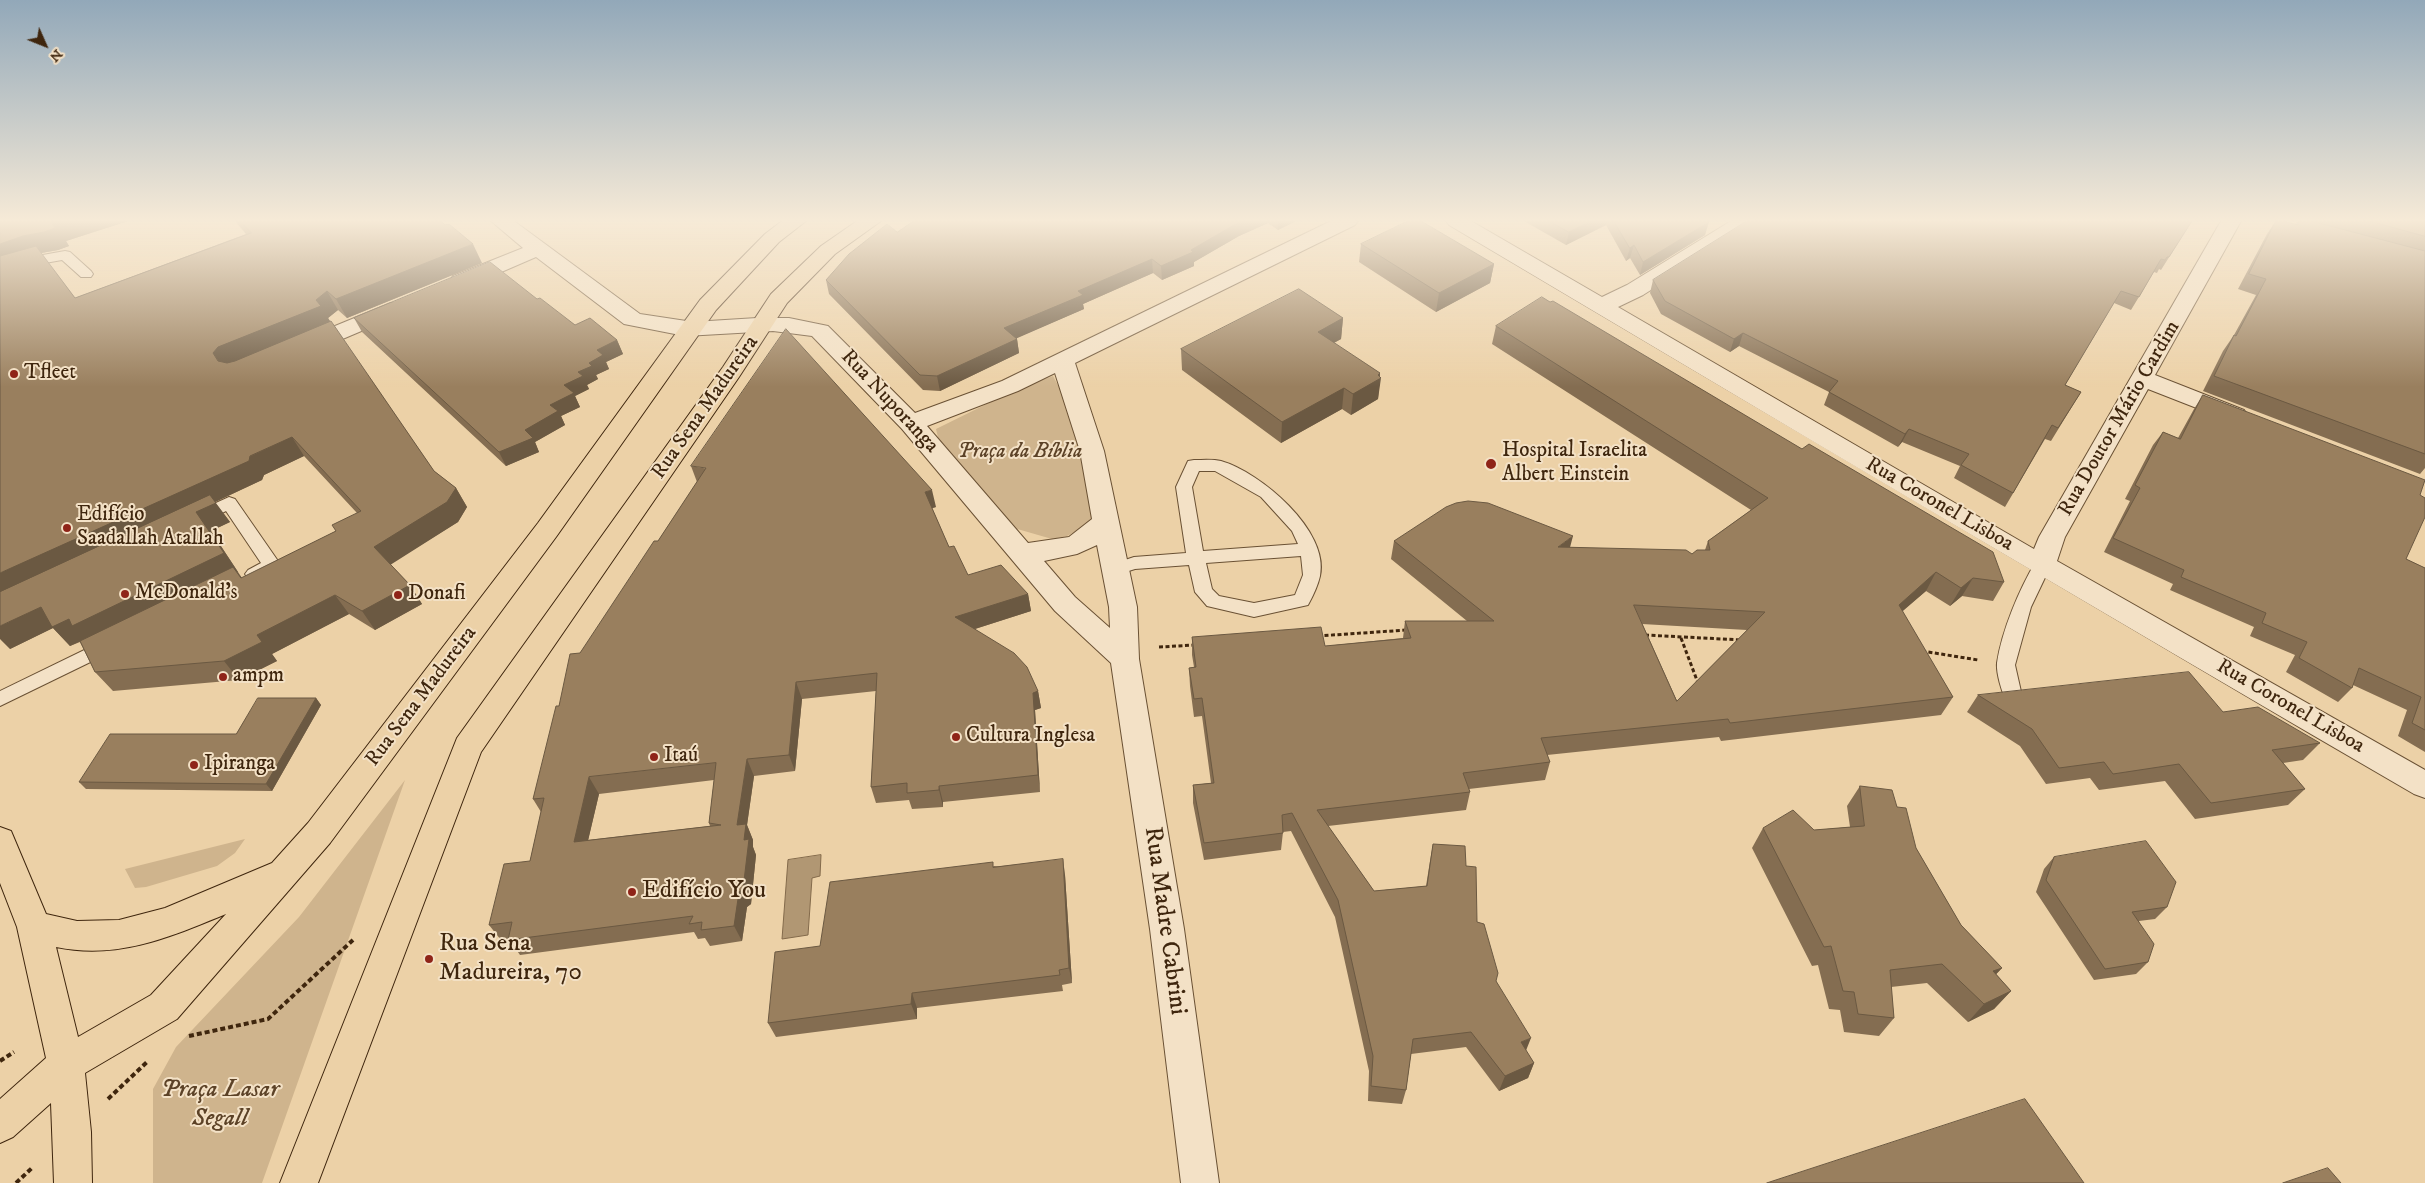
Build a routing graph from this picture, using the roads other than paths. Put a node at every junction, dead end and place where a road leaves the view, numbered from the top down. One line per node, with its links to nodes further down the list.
1 (472, 276): 9 (street)
2 (575, 276): 13 (street, Rua Nuporanga)
3 (736, 276): 13 (main road, Rua Sena Madureira)
4 (801, 276): 12 (main road, Rua Sena Madureira)
5 (1236, 276): 15 (street)
6 (1548, 276): 11 (street, Rua Coronel Lisboa)
7 (1657, 276): 11 (street)
8 (2200, 276): 16 (street, Rua Doutor Mário Cardim)
9 (438, 290)
10 (411, 302): 14 (street)
11 (1599, 307): 24 (street, Rua Coronel Lisboa)
12 (764, 324): 13 (street, Rua Nuporanga); 17 (street, Rua Nuporanga); 38 (main road, Rua Sena Madureira)
13 (692, 329): 33 (main road, Rua Sena Madureira)
14 (284, 355)
15 (1063, 362): 17 (street); 19 (street, Rua Madre Cabrini)
16 (2143, 379): 18 (street); 24 (street, Rua Doutor Mário Cardim)
17 (911, 423): 22 (street, Rua Nuporanga)
18 (2259, 424)
19 (1106, 521): 22 (street); 25 (street, Rua Madre Cabrini)
20 (188, 523): 26 (lane)
21 (1309, 549): 23 (lane); 23 (lane); 23 (lane)
22 (1020, 553): 28 (street, Rua Nuporanga)
23 (1196, 559): 25 (lane)
24 (2042, 566): 29 (lane); 31 (street, Rua Coronel Lisboa)
25 (1116, 569): 28 (street, Rua Madre Cabrini)
26 (237, 583)
27 (121, 640): 30 (lane)
28 (1125, 659): 39 (street, Rua Madre Cabrini)
29 (2013, 696)
30 (0, 699)
31 (2425, 785)
32 (0, 841): 34 (main road)
33 (284, 870): 34 (main road); 35 (main road, Rua Sena Madureira)
34 (34, 927): 35 (main road)
35 (66, 1064): 36 (main road, Rua Sena Madureira); 37 (main road)
36 (0, 1124)
37 (73, 1183)
38 (299, 1183)
39 (1200, 1183)

